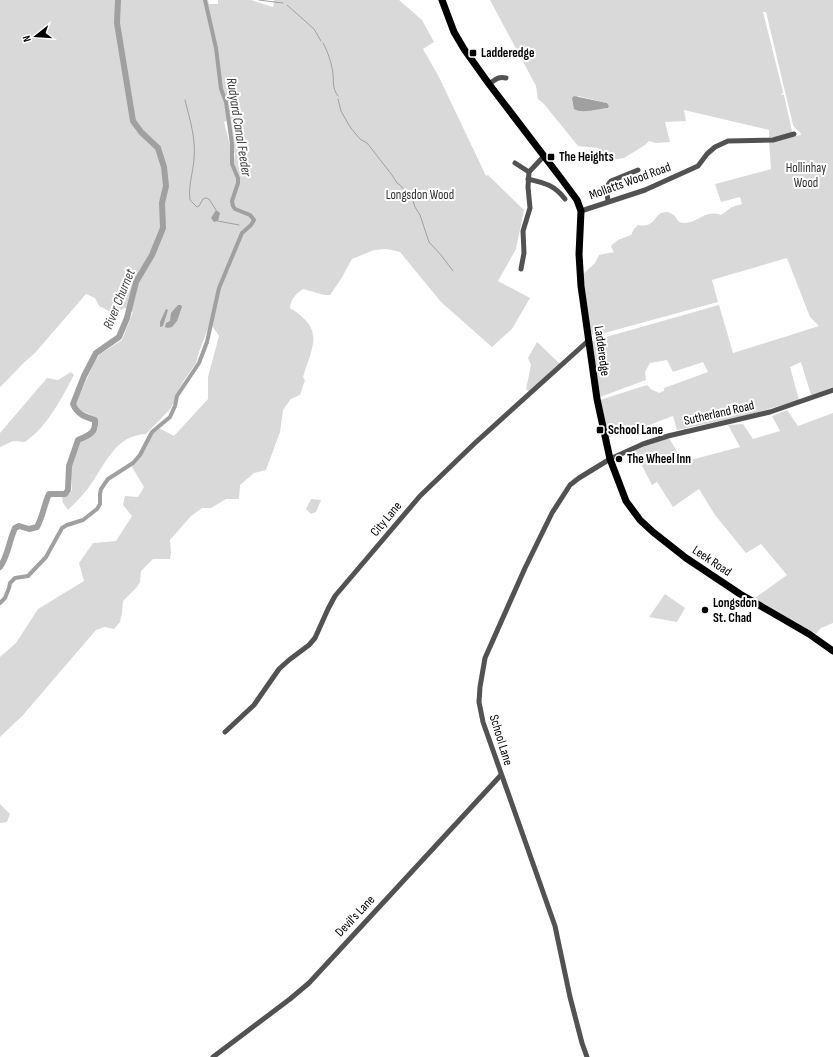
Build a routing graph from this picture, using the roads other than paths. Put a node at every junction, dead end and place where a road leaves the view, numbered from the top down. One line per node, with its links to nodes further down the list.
1 (442, 0): 3 (highway)
2 (506, 78): 3 (street)
3 (489, 84): 5 (highway)
4 (794, 134): 11 (street, Mollatts Wood Road)
5 (544, 156): 8 (street); 12 (highway)
6 (515, 163): 8 (street)
7 (638, 170): 11 (street)
8 (529, 172): 9 (street)
9 (528, 179): 10 (street); 13 (street)
10 (565, 198)
11 (608, 201): 12 (street, Mollatts Wood Road)
12 (581, 210): 14 (highway, Ladderedge)
13 (521, 269)
14 (588, 341): 16 (highway, Ladderedge); 18 (street, City Lane)
15 (833, 390): 16 (street, Sutherland Road)
16 (610, 459): 17 (highway, Leek Road); 19 (street, School Lane)
17 (833, 651)
18 (225, 732)
19 (501, 775): 20 (street, Devil's Lane); 21 (street, School Lane)
20 (213, 1057)
21 (587, 1057)

